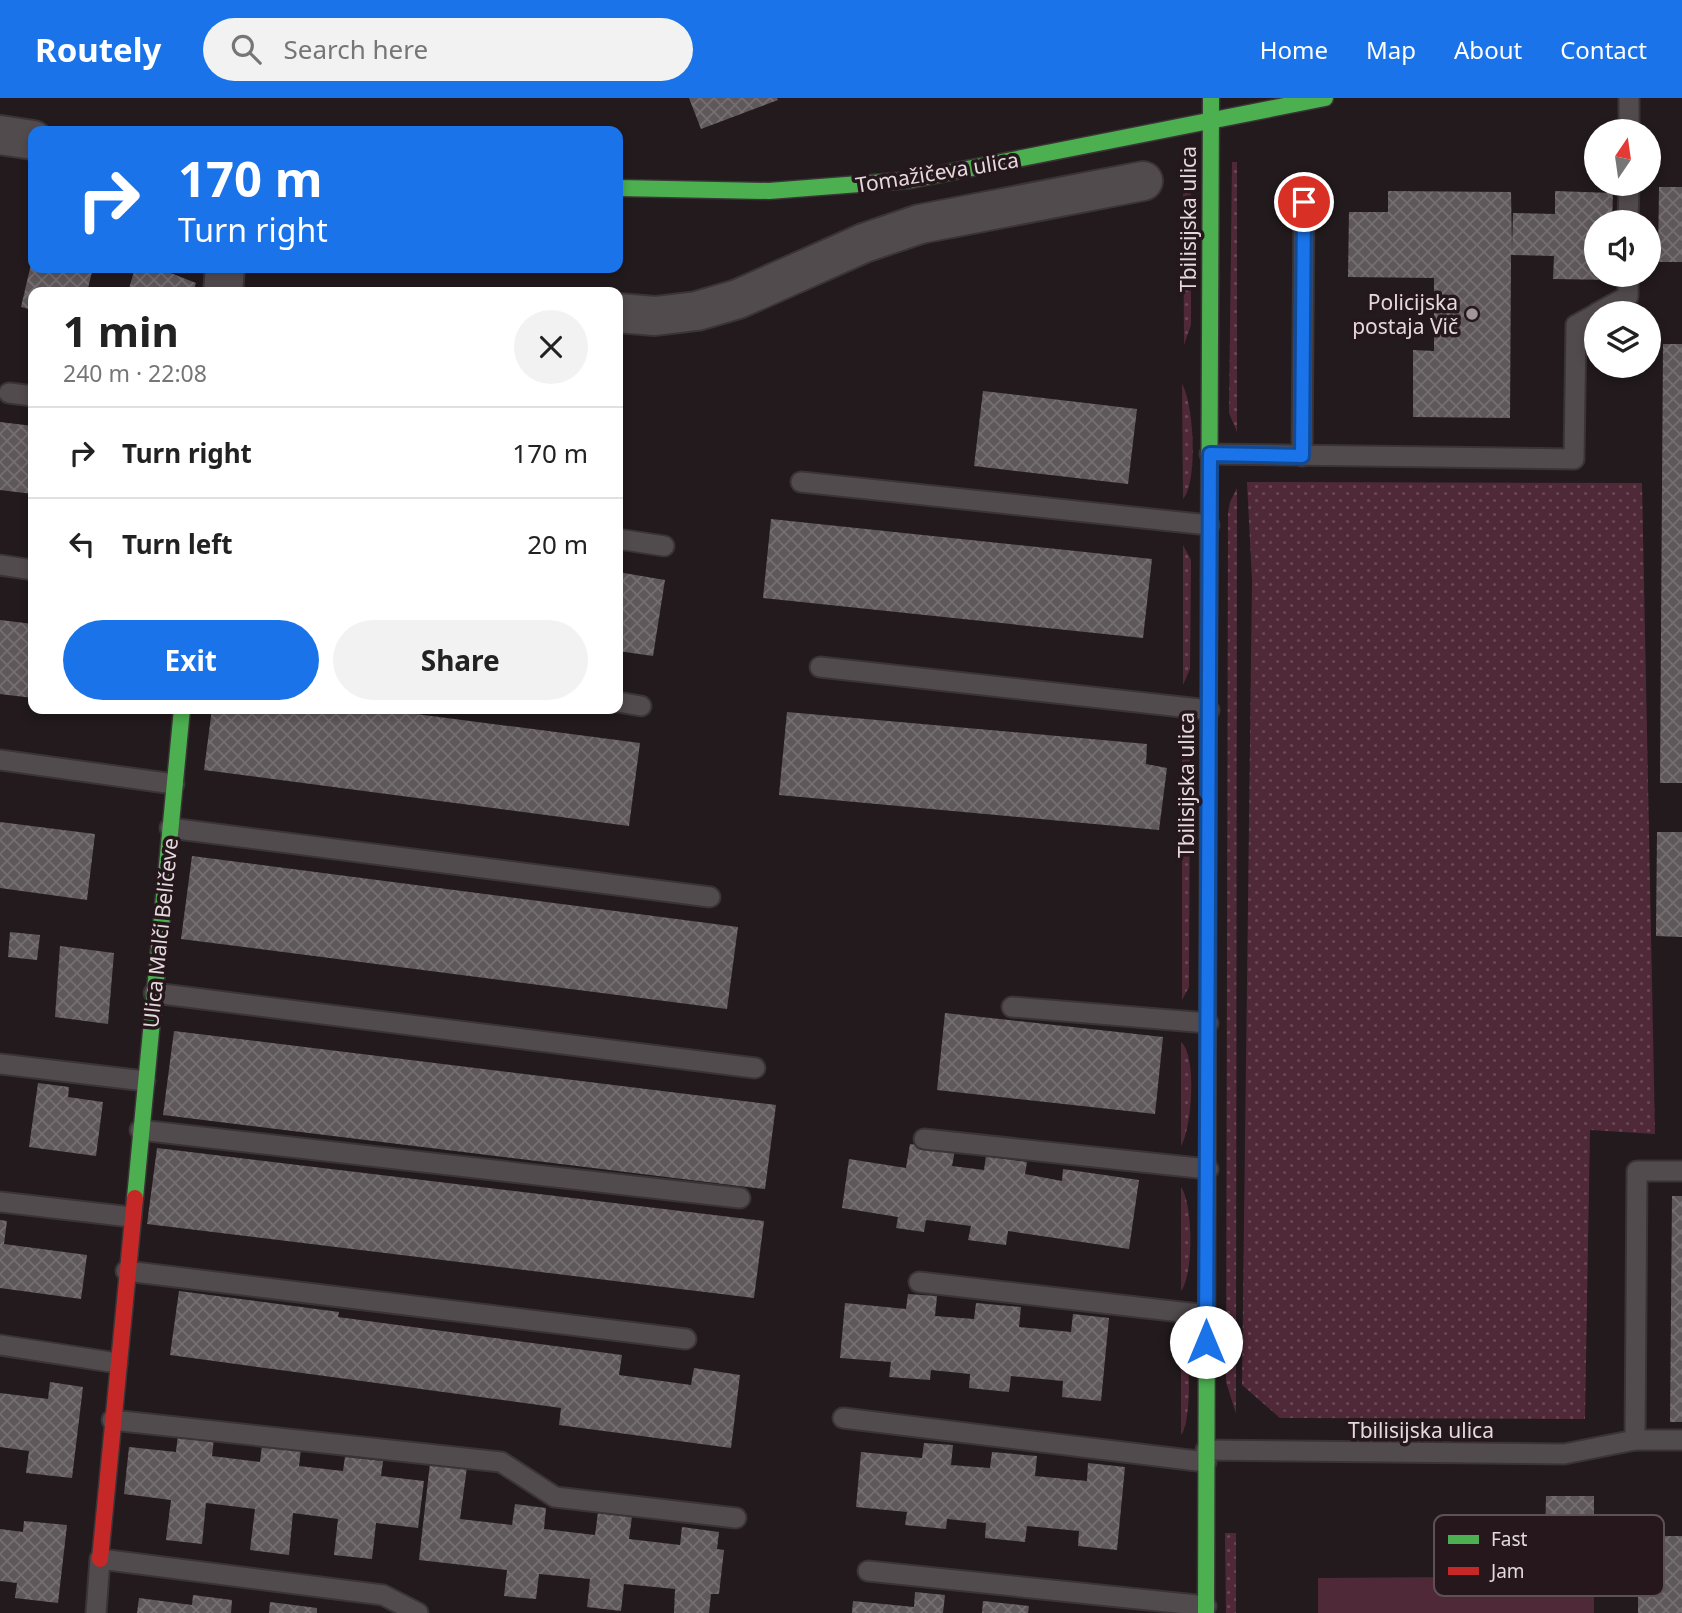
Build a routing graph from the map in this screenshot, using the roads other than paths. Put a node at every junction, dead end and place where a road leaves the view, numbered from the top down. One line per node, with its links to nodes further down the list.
1 (1211, 98): 5 (street, Tbilisijska ulica)
2 (1325, 98): 5 (street, Tbilisijska ulica)
3 (1629, 98): 4 (lane)
4 (1629, 119)
5 (1211, 121): 8 (street, Tomažičeva ulica); 19 (street, Tbilisijska ulica)
6 (0, 135): 7 (street)
7 (28, 139)
8 (911, 180): 10 (street, Tomažičeva ulica); 12 (street)
9 (1143, 181): 12 (street)
10 (623, 188)
11 (1304, 202): 20 (lane)
12 (919, 224): 15 (street)
13 (1628, 287): 14 (lane)
14 (1619, 301)
15 (623, 313)
16 (1584, 321): 20 (lane)
17 (9, 393): 18 (lane)
18 (28, 395)
19 (1210, 454): 20 (lane); 22 (street, Tbilisijska ulica)
20 (1302, 456)
21 (802, 482): 22 (lane)
22 (1209, 525): 30 (street, Tbilisijska ulica)
23 (623, 540): 24 (lane)
24 (664, 546)
25 (0, 565): 26 (lane)
26 (28, 569)
27 (820, 667): 30 (lane)
28 (623, 703): 29 (lane)
29 (641, 706)
30 (1209, 710): 38 (street, Tbilisijska ulica)
31 (181, 714): 33 (street, Ulica Malči Beličeve)
32 (0, 760): 33 (lane)
33 (174, 784): 34 (street, Ulica Malči Beličeve)
34 (170, 828): 35 (lane); 36 (street, Ulica Malči Beličeve)
35 (710, 897)
36 (154, 993): 40 (lane); 41 (street, Ulica Malči Beličeve)
37 (1012, 1007): 38 (lane)
38 (1208, 1023): 44 (street, Tbilisijska ulica)
39 (0, 1064): 41 (lane)
40 (755, 1068)
41 (145, 1081): 42 (street, Ulica Malči Beličeve)
42 (140, 1130): 46 (lane); 48 (street, Ulica Malči Beličeve)
43 (925, 1139): 44 (lane)
44 (1208, 1169): 51 (street, Tbilisijska ulica)
45 (1682, 1171): 57 (lane)
46 (740, 1198)
47 (0, 1202): 48 (lane)
48 (131, 1217): 49 (street, Ulica Malči Beličeve)
49 (126, 1271): 52 (lane); 54 (street, Ulica Malči Beličeve)
50 (919, 1282): 51 (lane)
51 (1206, 1315): 59 (street, Tbilisijska ulica)
52 (686, 1339)
53 (0, 1345): 54 (lane)
54 (117, 1363): 56 (street, Ulica Malči Beličeve)
55 (844, 1418): 59 (lane)
56 (112, 1420): 60 (lane); 61 (street, Ulica Malči Beličeve)
57 (1635, 1440): 58 (lane, Tbilisijska ulica); 59 (lane, Tbilisijska ulica)
58 (1682, 1440)
59 (1206, 1456): 63 (street, Tbilisijska ulica)
60 (736, 1518)
61 (100, 1559): 64 (lane, Ulica Malči Beličeve); 65 (lane)
62 (868, 1571): 63 (lane)
63 (1206, 1610)
64 (96, 1613)
65 (418, 1613)

